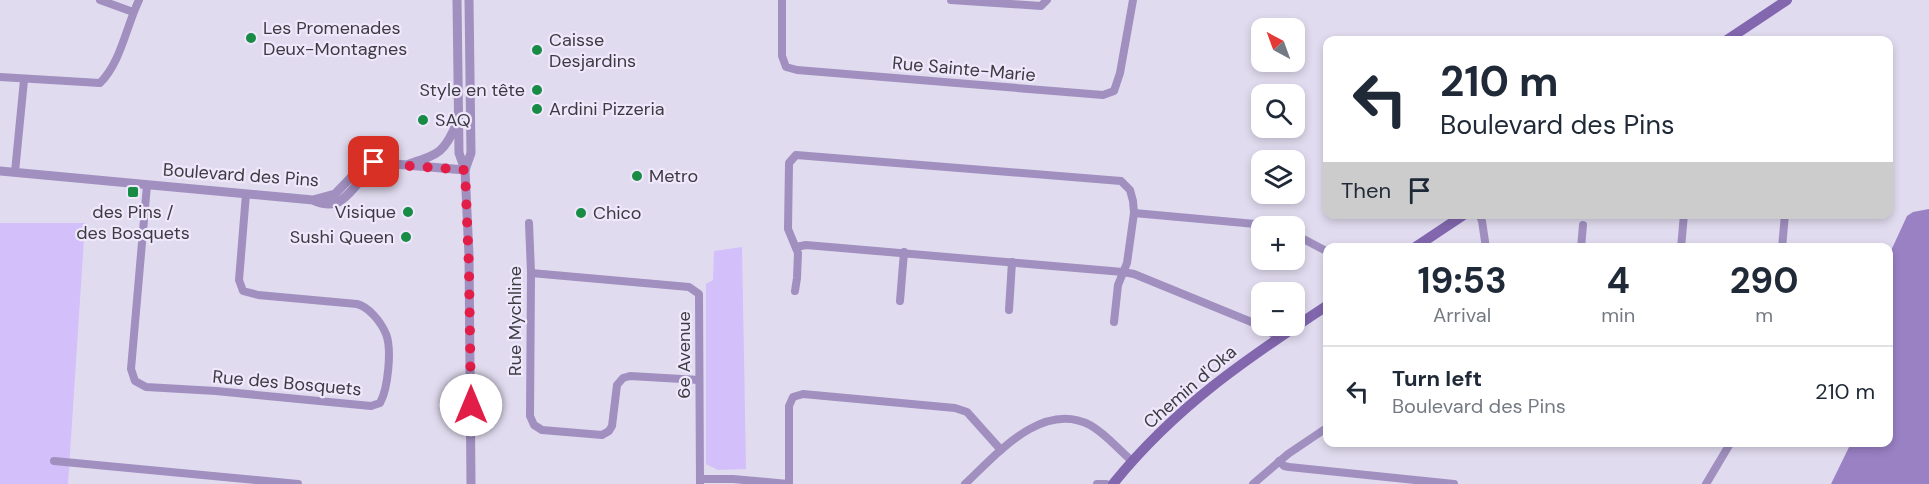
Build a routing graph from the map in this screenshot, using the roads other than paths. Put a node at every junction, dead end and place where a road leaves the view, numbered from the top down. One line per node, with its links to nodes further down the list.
1 (100, 0): 10 (street)
2 (139, 0): 10 (street)
3 (458, 0): 14 (street)
4 (469, 0): 16 (street)
5 (782, 0): 8 (street, Rue Sainte-Marie)
6 (951, 0): 7 (street)
7 (1047, 0)
8 (1134, 0)
9 (1787, 0): 11 (main road)
10 (134, 12): 13 (street)
11 (1733, 36)
12 (0, 77): 13 (street)
13 (24, 80): 18 (street)
14 (459, 119): 15 (street); 16 (street)
15 (404, 166): 16 (street); 20 (street, Boulevard des Pins)
16 (465, 170): 56 (street)
17 (0, 171): 18 (street, Boulevard des Pins)
18 (15, 172): 19 (street, Boulevard des Pins)
19 (147, 185): 20 (street, Boulevard des Pins); 20 (street, Rue des Bosquets)
20 (246, 194)
21 (1134, 213): 27 (street); 35 (street); 39 (street)
22 (1458, 219): 30 (main road)
23 (1481, 219): 31 (street)
24 (1684, 219): 33 (street)
25 (1785, 219): 34 (street)
26 (529, 223): 40 (street, Rue Mychline)
27 (1251, 224)
28 (1582, 225): 32 (street)
29 (1305, 240): 36 (street)
30 (1422, 243)
31 (1485, 243)
32 (1581, 243)
33 (1681, 243)
34 (1782, 243)
35 (796, 247): 37 (street); 41 (street)
36 (1323, 249)
37 (904, 252): 38 (street); 42 (street)
38 (1012, 262): 39 (street); 44 (street)
39 (1122, 272): 45 (street); 46 (street)
40 (531, 273): 47 (street, 6e Avenue); 47 (street, Rue Mychline)
41 (795, 291)
42 (900, 301)
43 (1323, 308): 46 (main road, Chemin d'Oka)
44 (1009, 310)
45 (1114, 322)
46 (1277, 338): 52 (main road, Chemin d'Oka)
47 (699, 380): 54 (street, 6e Avenue)
48 (1323, 431): 53 (street)
49 (1728, 447): 64 (street)
50 (1002, 450): 52 (street); 57 (street); 58 (street)
51 (54, 461): 55 (street)
52 (1132, 461): 61 (main road, Chemin d'Oka)
53 (1279, 462): 62 (street); 63 (street)
54 (700, 481): 57 (street)
55 (298, 484)
56 (471, 484)
57 (789, 484)
58 (965, 484)
59 (1097, 484): 60 (street)
60 (1106, 484)
61 (1113, 484)
62 (1253, 484)
63 (1454, 484)
64 (1706, 484)

